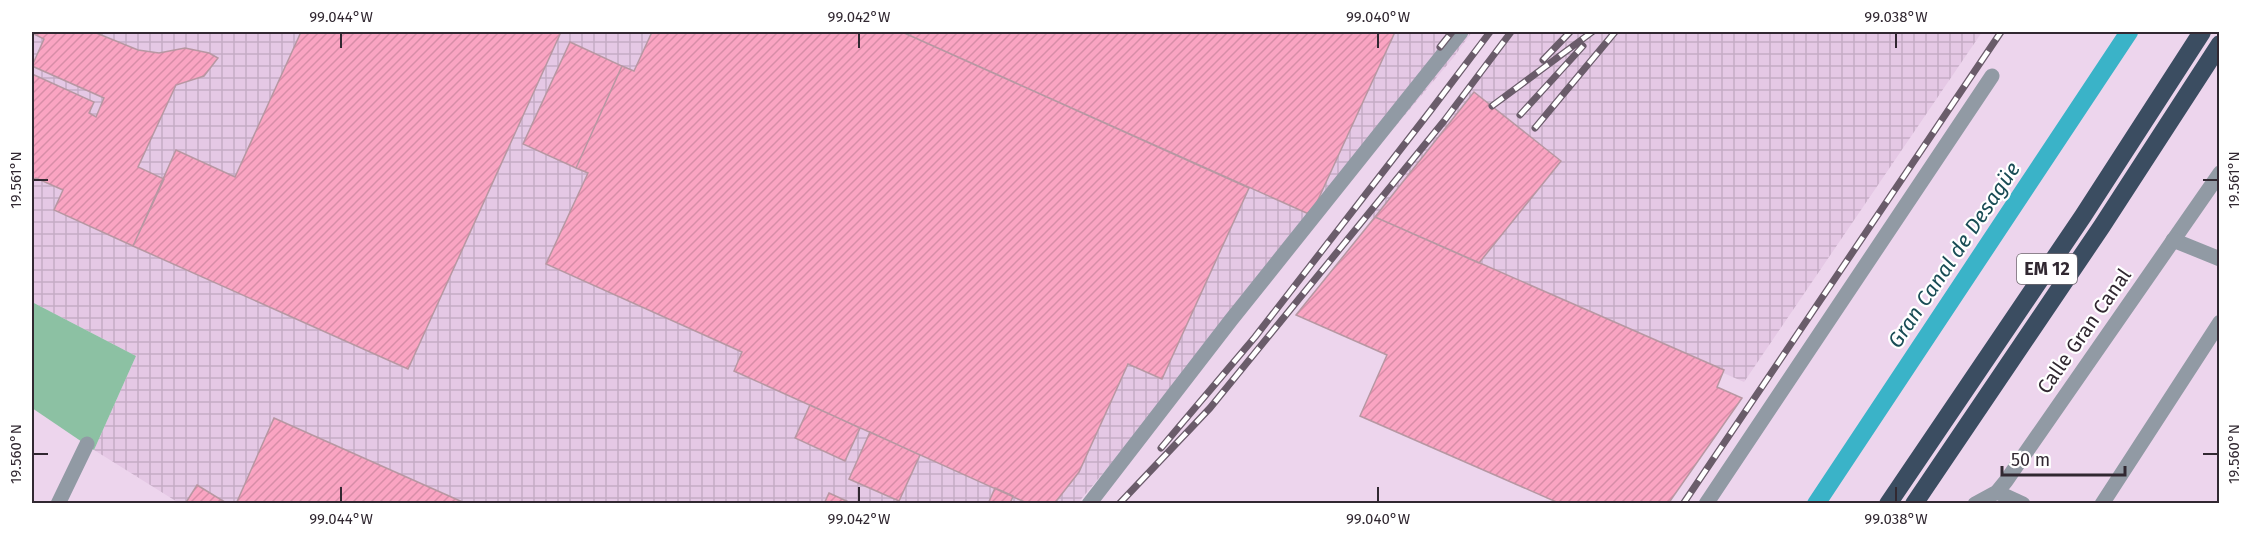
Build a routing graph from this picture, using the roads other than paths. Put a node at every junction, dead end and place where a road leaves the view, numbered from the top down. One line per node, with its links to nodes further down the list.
1 (1461, 32): 12 (street)
2 (2202, 32): 14 (highway, EM 12)
3 (2220, 44): 15 (highway, EM 12)
4 (1992, 76): 13 (street)
5 (2220, 174): 6 (street, Calle Gran Canal)
6 (2173, 240): 7 (street); 10 (street, Calle Gran Canal)
7 (2220, 259)
8 (2220, 322): 18 (street)
9 (87, 444): 11 (street)
10 (1997, 492): 16 (street, Calle Gran Canal); 17 (street)
11 (58, 504)
12 (1089, 504)
13 (1706, 504)
14 (1888, 504)
15 (1914, 504)
16 (1975, 504)
17 (2023, 504)
18 (2102, 504)

